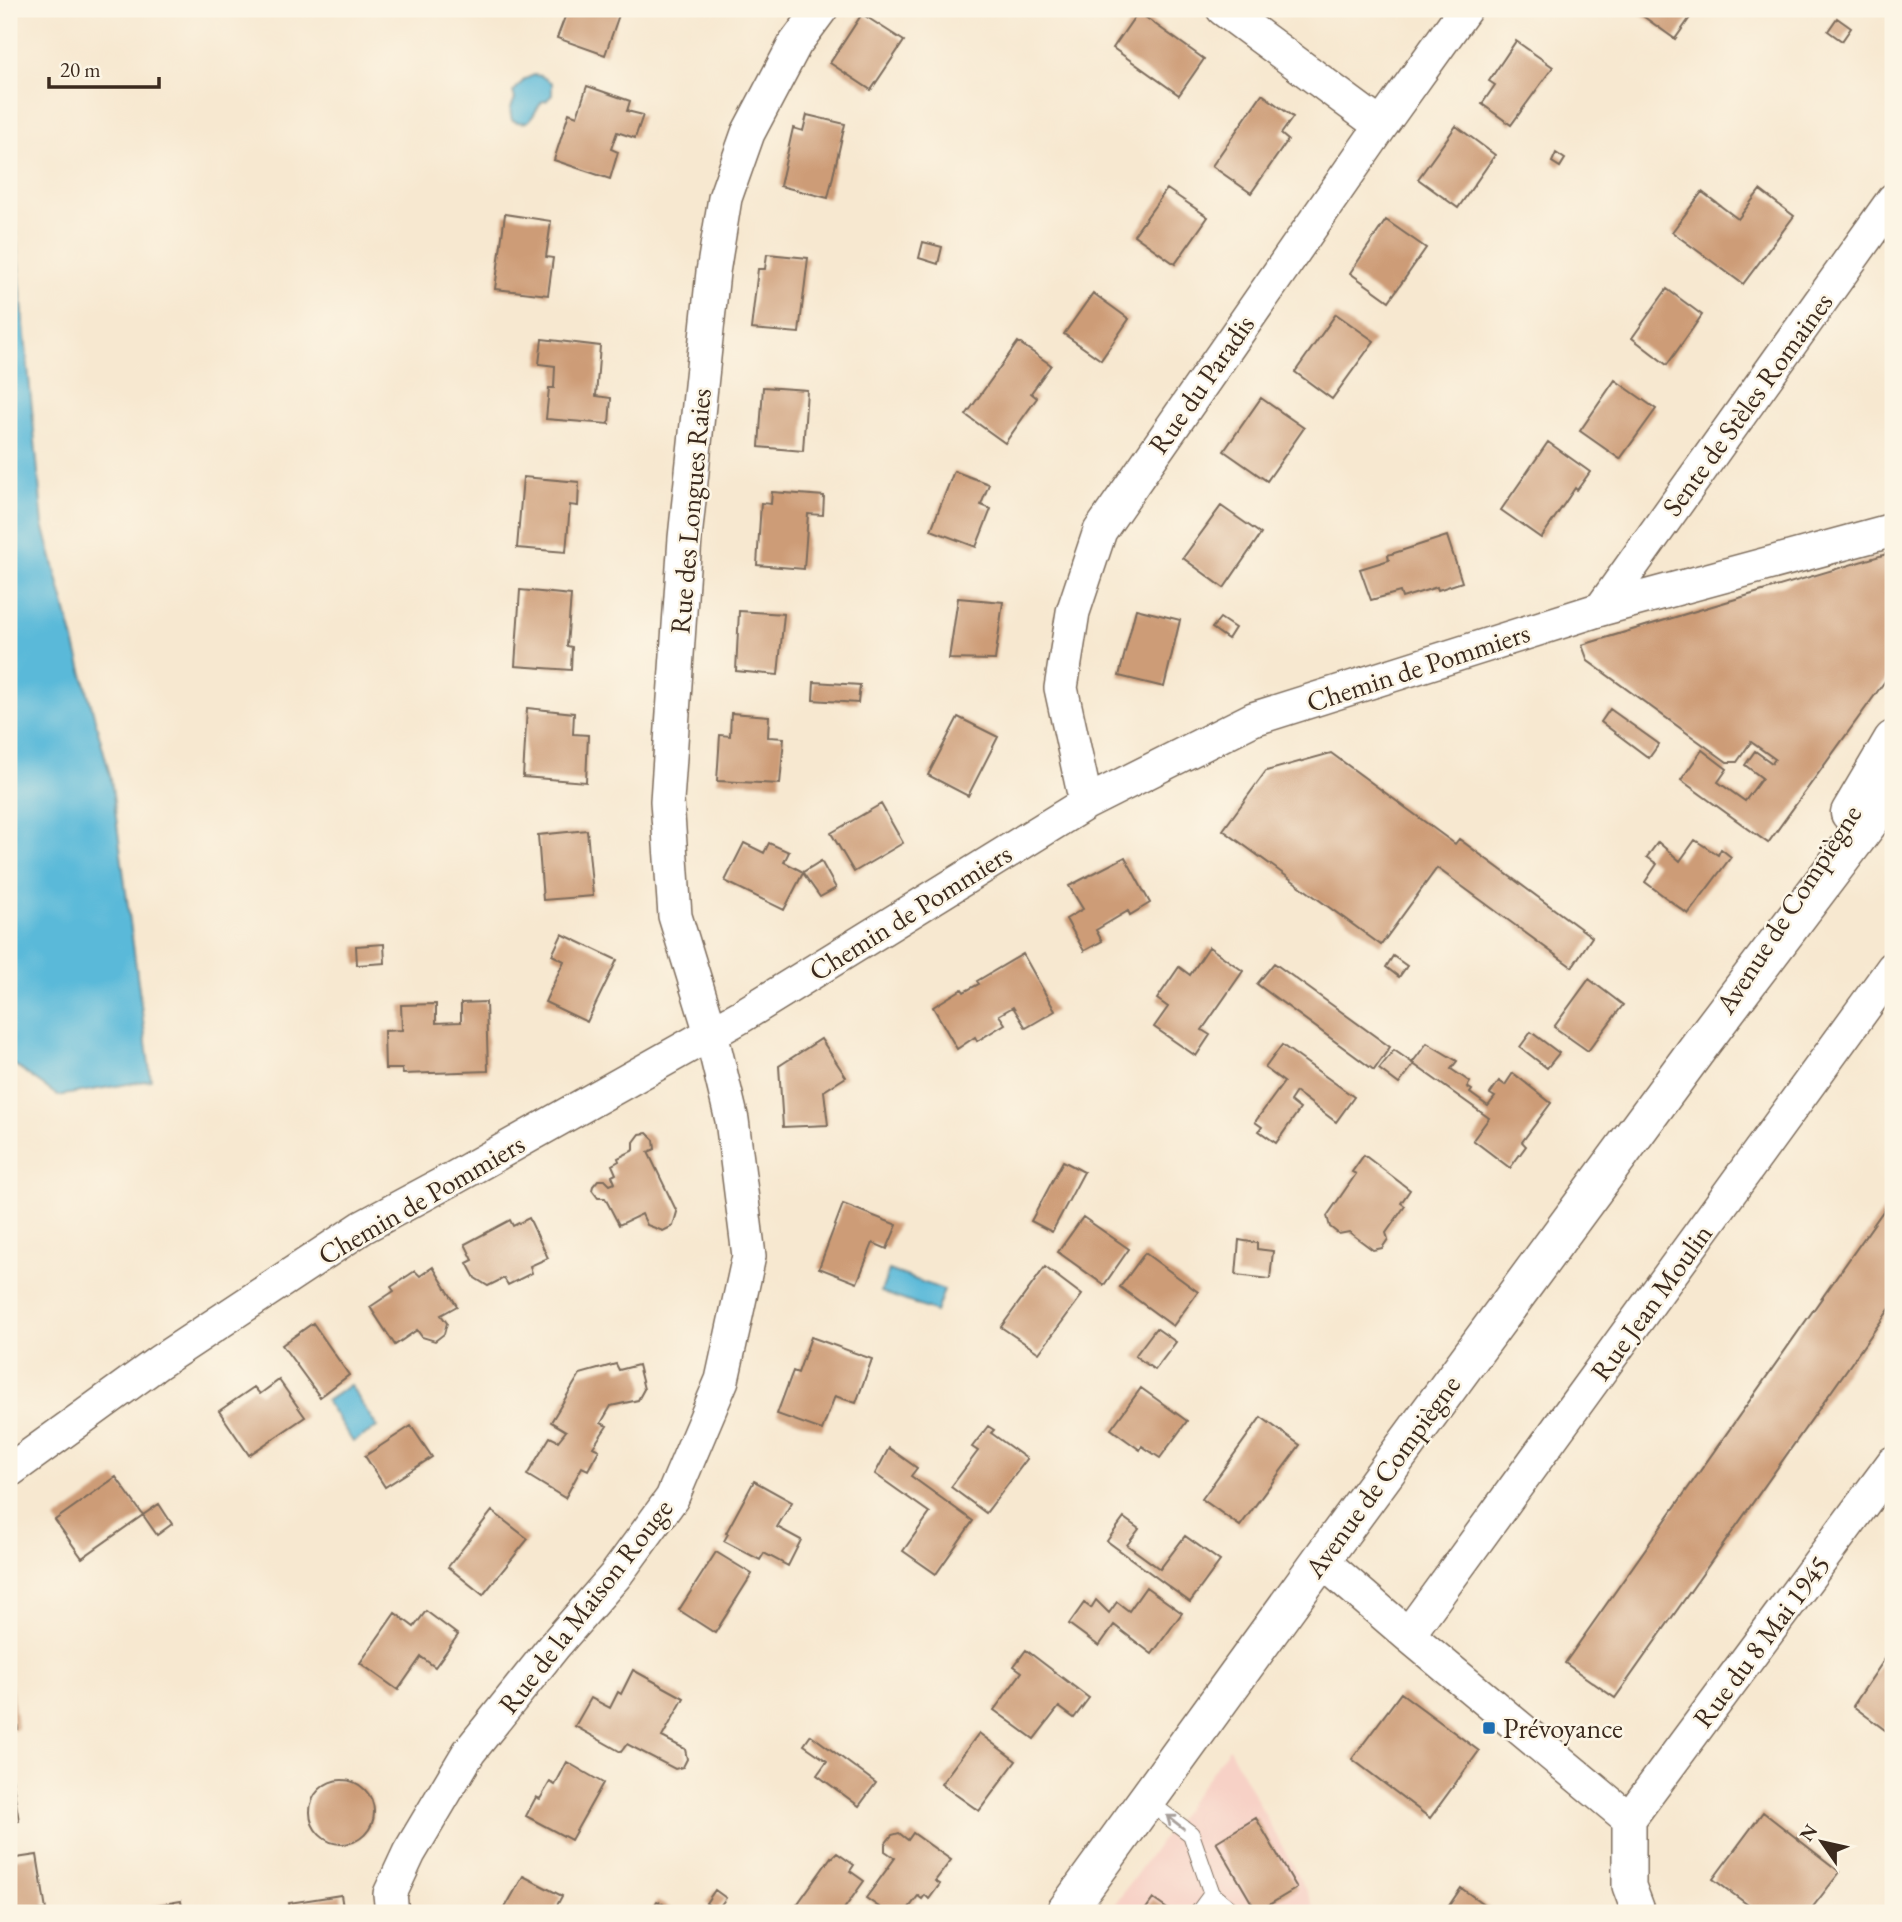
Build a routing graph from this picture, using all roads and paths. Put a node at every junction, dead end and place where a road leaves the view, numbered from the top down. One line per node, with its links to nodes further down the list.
1 (821, 9): 12 (street, Rue des Longues Raies)
2 (1223, 9): 4 (street)
3 (1465, 9): 4 (street, Rue du Paradis)
4 (1381, 126): 10 (street, Rue du Paradis)
5 (1893, 200): 7 (street, Sente de Stèles Romaines)
6 (1893, 530): 7 (street, Chemin de Pommiers)
7 (1601, 609): 10 (street, Chemin de Pommiers)
8 (1893, 740): 13 (main road, Avenue de Compiègne)
9 (1893, 790): 13 (main road, Avenue de Compiègne)
10 (1086, 803): 12 (street, Chemin de Pommiers)
11 (1893, 968): 17 (street, Rue Jean Moulin)
12 (711, 1033): 15 (street, Chemin de Pommiers); 21 (street, Rue de la Maison Rouge)
13 (1703, 1041): 16 (main road, Avenue de Compiègne)
14 (1893, 1463): 19 (street, Rue du 8 Mai 1945)
15 (9, 1471)
16 (1321, 1559): 17 (street); 18 (main road, Avenue de Compiègne)
17 (1408, 1635): 19 (street)
18 (1147, 1801): 20 (lane, one-way to 18); 22 (main road, Avenue de Compiègne)
19 (1629, 1819): 25 (street)
20 (1212, 1894): 23 (lane); 24 (lane)
21 (392, 1913)
22 (1065, 1913)
23 (1198, 1913)
24 (1235, 1913)
25 (1639, 1913)

